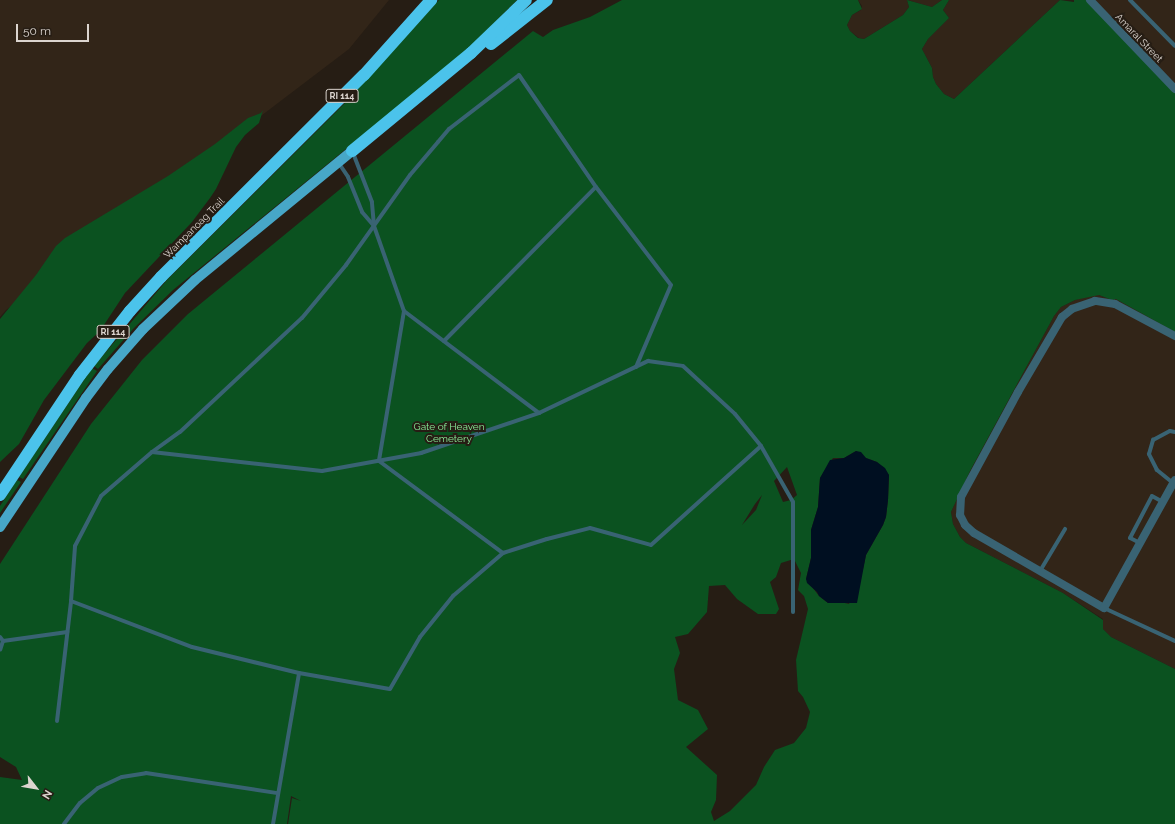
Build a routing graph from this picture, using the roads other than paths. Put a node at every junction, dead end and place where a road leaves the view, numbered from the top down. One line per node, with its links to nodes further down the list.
1 (431, 0): 23 (highway, Wampanoag Trail / RI 114)
2 (526, 0): 7 (highway)
3 (547, 0): 7 (highway, RI 114)
4 (1090, 0): 8 (street, Amaral Street)
5 (1130, 0): 6 (lane)
6 (1175, 46)
7 (430, 87): 9 (highway, RI 114)
8 (1175, 89)
9 (352, 151): 10 (main road, RI 114); 12 (lane)
10 (338, 162): 12 (lane); 25 (main road, RI 114)
11 (596, 187): 12 (lane); 15 (lane); 16 (lane)
12 (374, 226): 13 (lane); 20 (lane)
13 (404, 311): 15 (lane); 21 (lane)
14 (1175, 336): 29 (street)
15 (444, 341): 17 (lane)
16 (636, 367): 17 (lane); 19 (lane)
17 (539, 413): 21 (lane)
18 (1175, 432): 22 (lane)
19 (761, 446): 28 (lane); 32 (lane)
20 (152, 452): 21 (lane); 30 (lane)
21 (379, 461): 28 (lane)
22 (1174, 482): 24 (street)
23 (0, 495)
24 (1163, 502): 27 (street); 27 (lane)
25 (0, 527)
26 (1065, 529): 29 (lane)
27 (1140, 543): 31 (street)
28 (503, 553): 37 (lane)
29 (1040, 570): 31 (street)
30 (71, 601): 33 (lane); 37 (lane)
31 (1104, 608): 35 (lane)
32 (793, 612)
33 (67, 632): 34 (lane); 38 (lane)
34 (1, 639): 36 (lane)
35 (1175, 641)
36 (0, 650)
37 (299, 673): 39 (lane)
38 (57, 721)
39 (277, 794): 40 (lane); 41 (lane)
40 (64, 824)
41 (273, 824)

